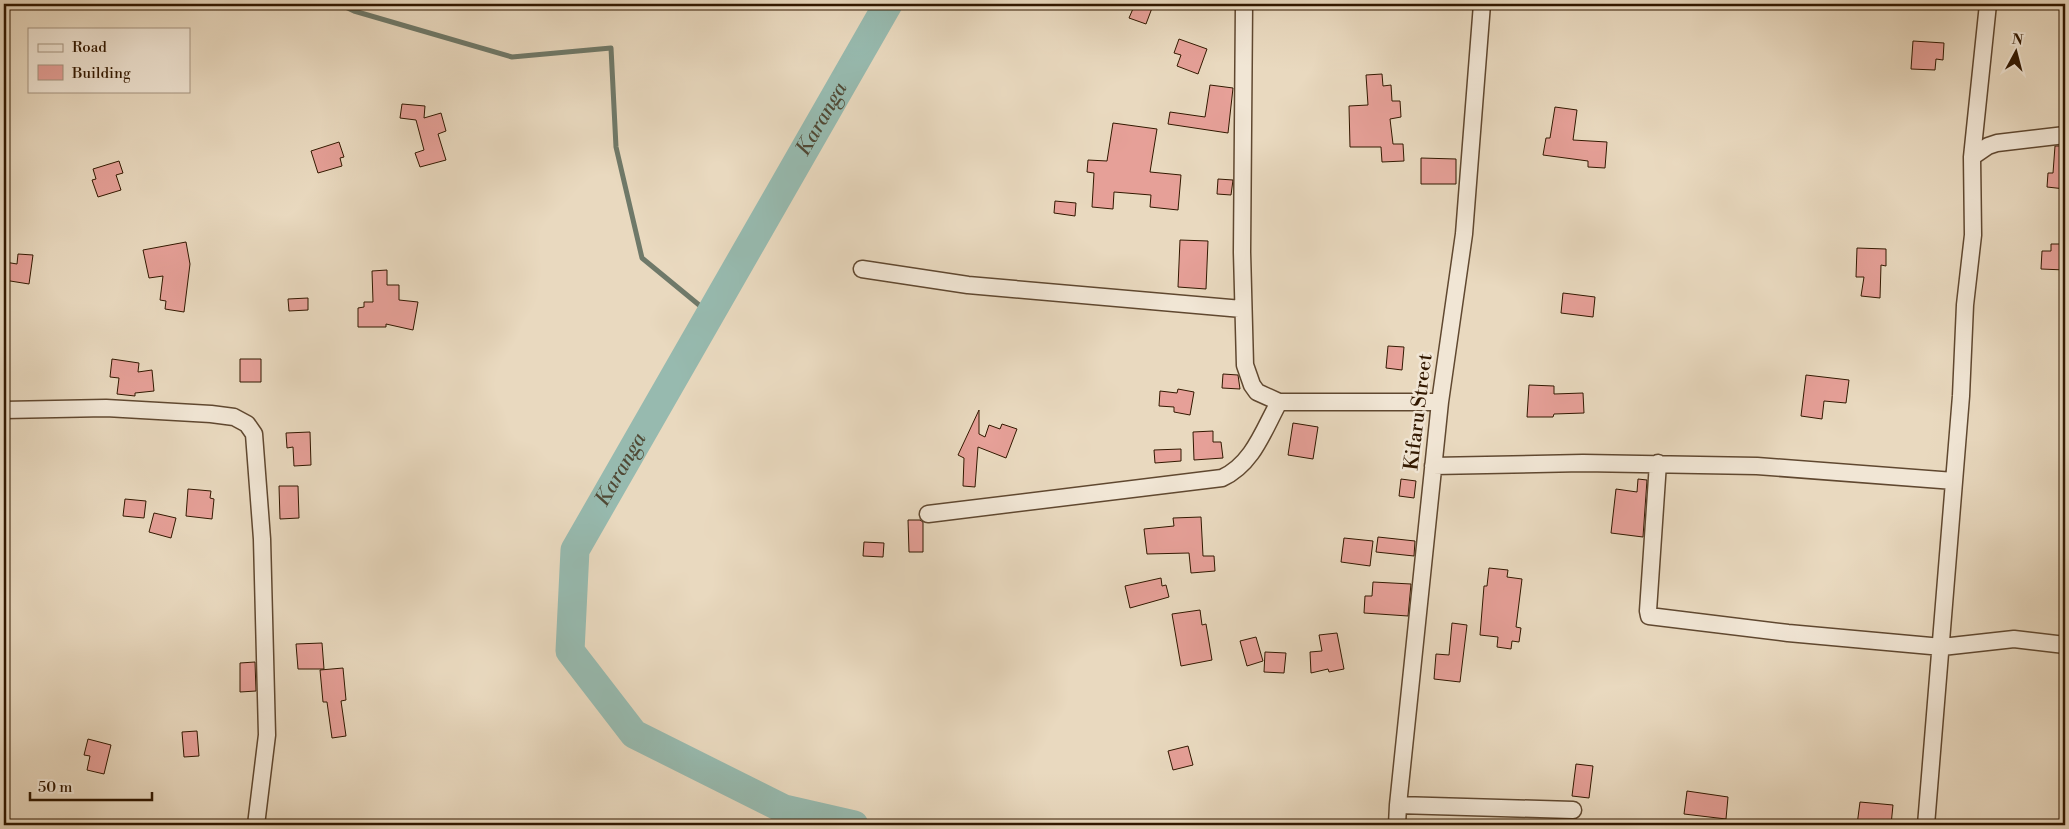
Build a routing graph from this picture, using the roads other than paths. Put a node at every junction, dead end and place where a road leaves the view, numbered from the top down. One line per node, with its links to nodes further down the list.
1 (1244, 4): 7 (street)
2 (1482, 4): 9 (street, Kifaru Street)
3 (1988, 4): 5 (street)
4 (2065, 135): 5 (street)
5 (1972, 157): 13 (street)
6 (862, 269): 7 (street)
7 (1242, 309): 8 (street)
8 (1280, 402): 9 (street); 14 (street)
9 (1440, 402): 12 (street, Kifaru Street)
10 (4, 410): 19 (street)
11 (1658, 463): 12 (street); 13 (street); 16 (street)
12 (1433, 466): 17 (street, Kifaru Street)
13 (1954, 481): 16 (street)
14 (928, 514)
15 (2065, 645): 16 (street)
16 (1942, 647): 21 (street)
17 (1398, 806): 18 (street); 20 (street, Kifaru Street)
18 (1573, 810)
19 (256, 825)
20 (1397, 825)
21 (1926, 825)

